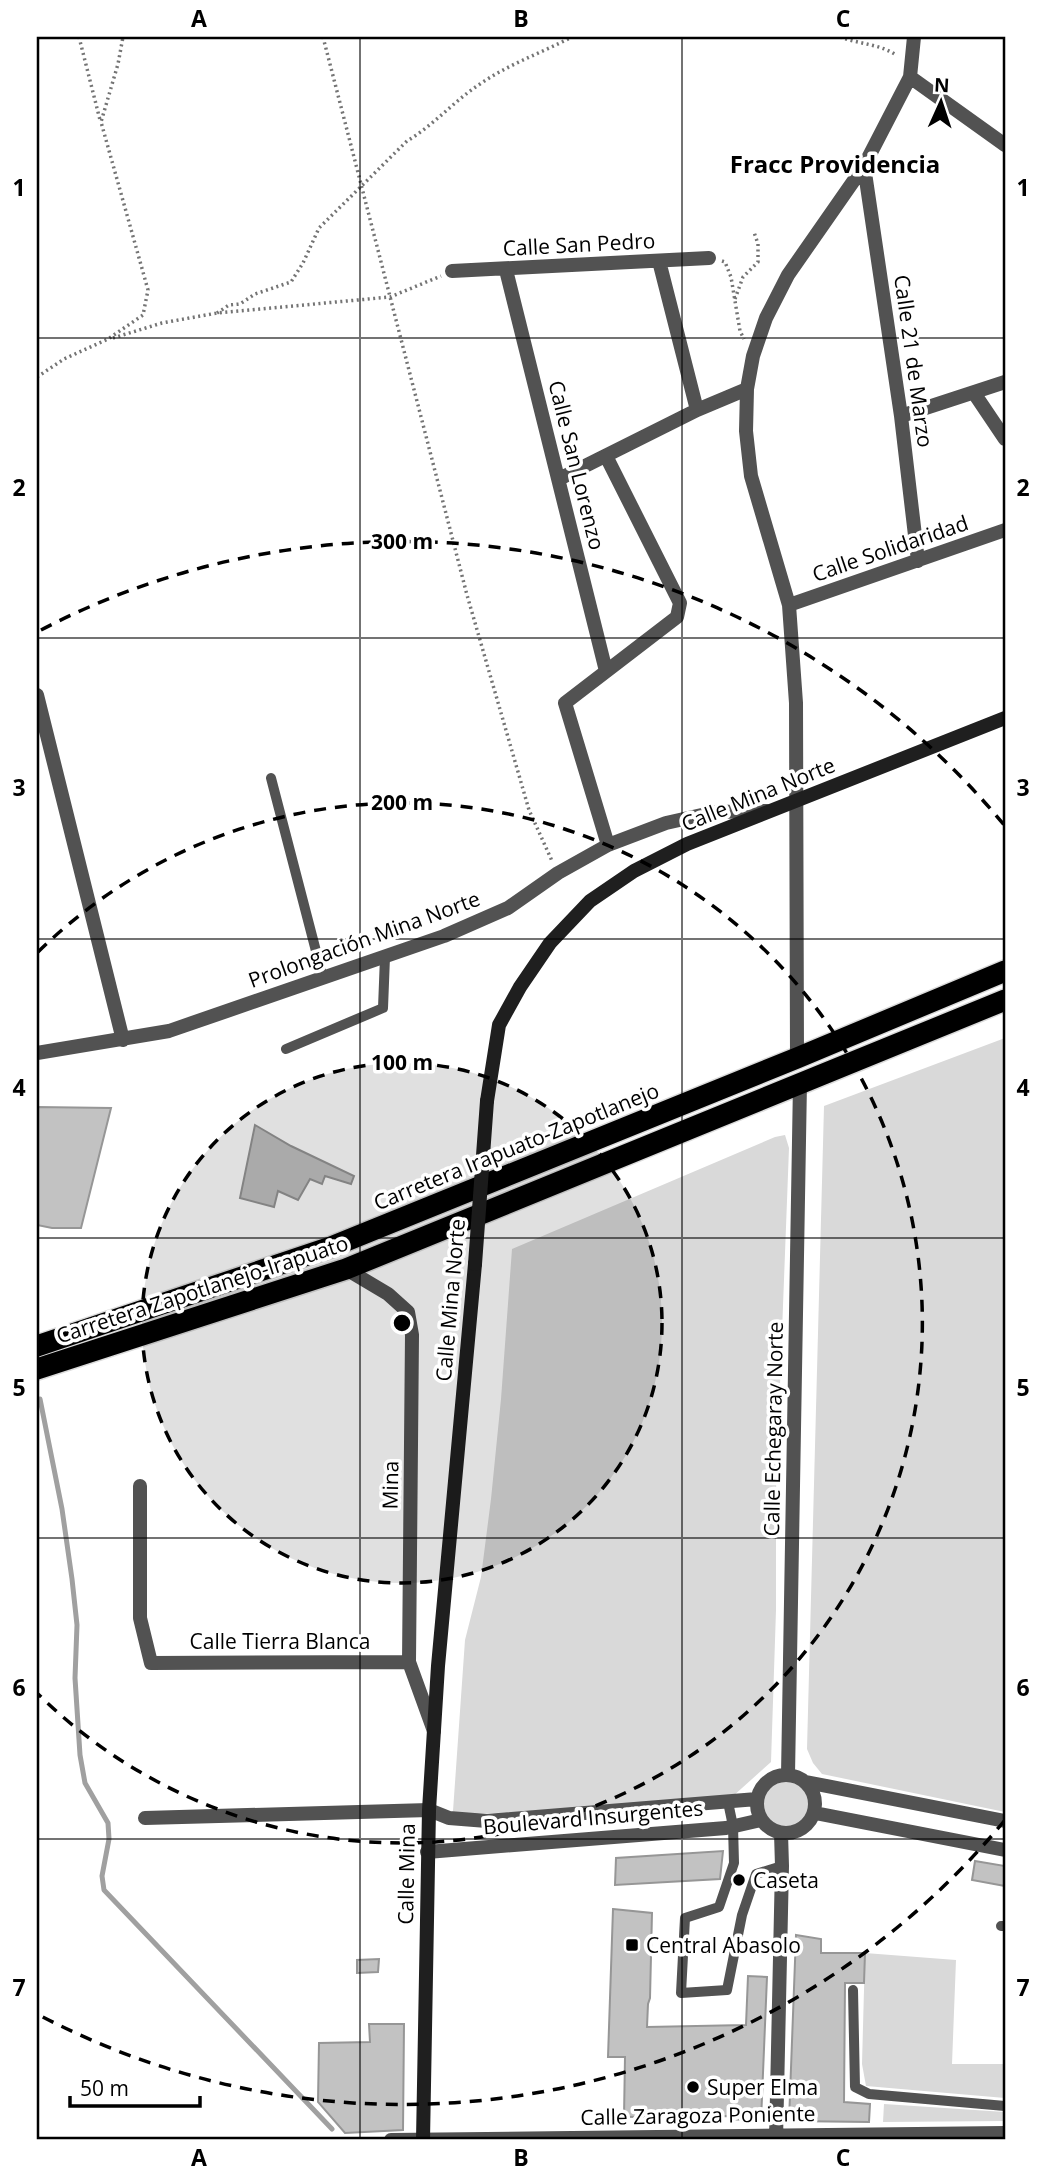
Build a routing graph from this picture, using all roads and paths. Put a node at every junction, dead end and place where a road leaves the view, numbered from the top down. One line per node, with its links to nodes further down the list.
1 (79, 37): 8 (path)
2 (123, 37): 8 (path)
3 (323, 37): 11 (path)
4 (572, 37): 11 (path)
5 (840, 37): 7 (path)
6 (914, 37): 7 (street)
7 (911, 74): 9 (street); 10 (street)
8 (101, 122): 20 (path)
9 (1005, 145)
10 (864, 166): 21 (street); 27 (street, Calle 21 de Marzo)
11 (362, 187): 17 (path); 19 (path)
12 (754, 232): 18 (path)
13 (709, 258): 14 (street, Calle San Pedro); 18 (path)
14 (659, 261): 15 (street, Calle San Pedro); 26 (street)
15 (506, 270): 16 (street, Calle San Pedro); 30 (street, Calle San Lorenzo)
16 (452, 271): 17 (path)
17 (390, 297): 19 (path); 42 (path)
18 (734, 301): 21 (path)
19 (218, 313): 20 (path)
20 (108, 340): 22 (path)
21 (753, 356): 24 (street)
22 (37, 377)
23 (1005, 382): 25 (street)
24 (747, 389): 26 (street); 33 (street)
25 (974, 393): 27 (street); 28 (street)
26 (697, 410): 29 (street)
27 (901, 416): 32 (street, Calle 21 de Marzo)
28 (1005, 439)
29 (606, 456): 30 (street); 34 (street)
30 (559, 479): 34 (street, Calle San Lorenzo)
31 (1005, 530): 32 (street, Calle Solidaridad)
32 (918, 561): 33 (street, Calle Solidaridad)
33 (789, 605): 39 (street)
34 (606, 671): 41 (street)
35 (37, 695): 37 (street)
36 (1005, 718): 39 (street, Calle Mina Norte)
37 (44, 748): 47 (street)
38 (271, 778): 45 (lane)
39 (797, 801): 40 (street, Calle Mina Norte); 50 (street)
40 (772, 811): 41 (street, Prolongación Mina Norte); 57 (street, Calle Mina Norte, bridge)
41 (608, 845): 42 (street, Prolongación Mina Norte)
42 (558, 873): 43 (street, Prolongación Mina Norte)
43 (385, 957): 45 (street, Prolongación Mina Norte); 48 (lane)
44 (1005, 971): 50 (highway, Carretera Irapuato-Zapotlanejo)
45 (323, 978): 47 (street, Prolongación Mina Norte)
46 (1005, 1000): 51 (highway, Carretera Zapotlanejo-Irapuato)
47 (123, 1040): 49 (street, Prolongación Mina Norte)
48 (286, 1049)
49 (37, 1053)
50 (797, 1058): 53 (highway, Carretera Irapuato-Zapotlanejo)
51 (800, 1083): 52 (highway, Carretera Zapotlanejo-Irapuato); 58 (street, Calle Echegaray Norte)
52 (346, 1269): 54 (highway, Carretera Zapotlanejo-Irapuato); 56 (street, Mina)
53 (37, 1346)
54 (37, 1369)
55 (140, 1486): 56 (street, Calle Tierra Blanca)
56 (410, 1662): 57 (street, Mina)
57 (434, 1731): 62 (street, Calle Mina Norte)
58 (788, 1775): 59 (street); 60 (street)
59 (806, 1782): 63 (street); 66 (street)
60 (757, 1800): 61 (street, Boulevard Insurgentes); 65 (street)
61 (728, 1802): 62 (street, Boulevard Insurgentes); 67 (lane)
62 (429, 1810): 64 (street, Calle Mina); 70 (street, Calle Mina)
63 (815, 1814): 68 (street); 69 (street)
64 (145, 1818)
65 (761, 1821): 67 (street, Boulevard Insurgentes); 68 (street)
66 (1005, 1821)
67 (733, 1826): 70 (street, Boulevard Insurgentes); 71 (lane)
68 (781, 1833): 71 (street)
69 (1005, 1850)
70 (427, 1852): 79 (street, Calle Mina)
71 (782, 1866): 76 (street)
72 (853, 1990): 73 (lane)
73 (1005, 2106)
74 (995, 2136): 75 (street, Calle Zaragoza Poniente)
75 (884, 2137): 76 (street, Calle Zaragoza Poniente)
76 (776, 2138): 77 (street, Calle Zaragoza Poniente)
77 (614, 2139): 79 (street, Calle Zaragoza Poniente)
78 (391, 2140): 79 (street, Calle Zaragoza Poniente)
79 (423, 2140)

